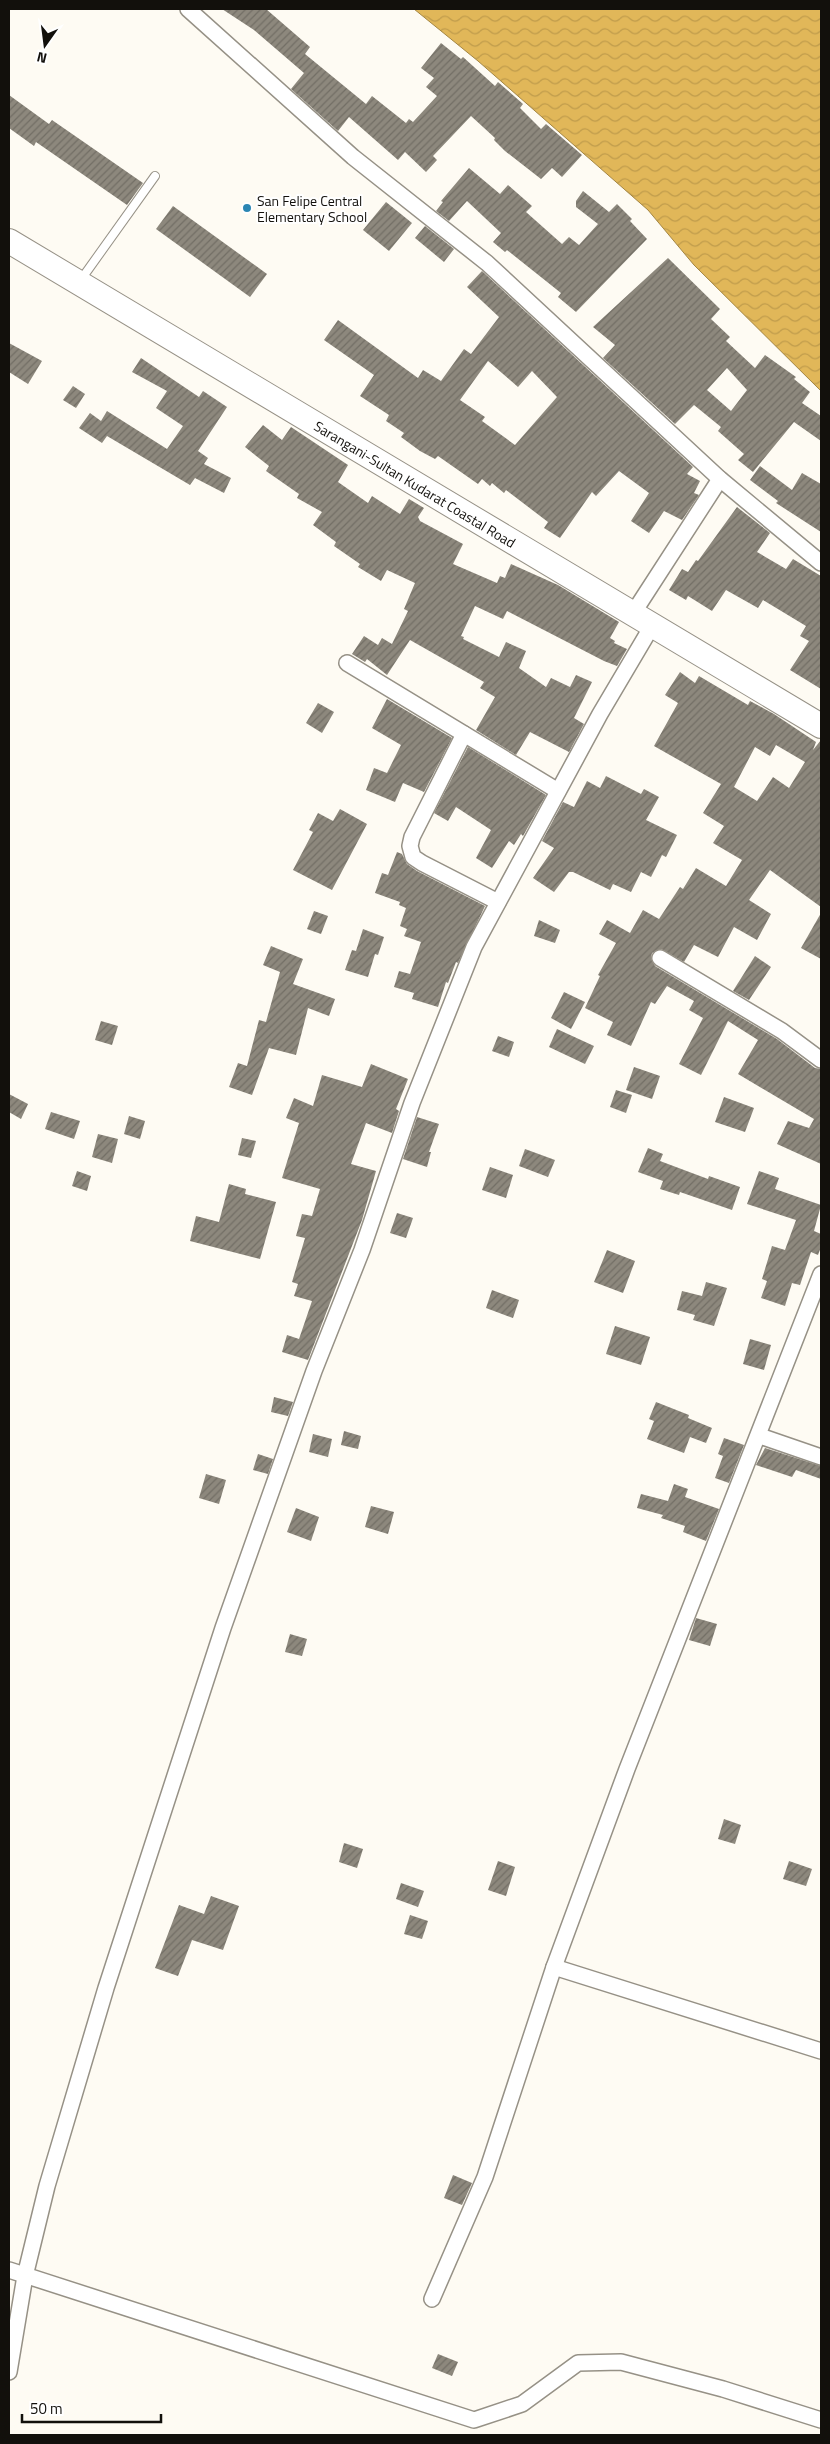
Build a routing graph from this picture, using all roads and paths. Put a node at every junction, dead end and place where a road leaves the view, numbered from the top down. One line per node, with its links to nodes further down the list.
1 (188, 9): 5 (street)
2 (155, 176): 4 (lane)
3 (9, 242): 4 (main road, Sarangani-Sultan Kudarat Coastal Road)
4 (79, 283): 7 (main road, Sarangani-Sultan Kudarat Coastal Road)
5 (720, 479): 6 (street); 7 (street)
6 (821, 564)
7 (642, 621): 9 (main road, Sarangani-Sultan Kudarat Coastal Road); 11 (street)
8 (347, 663): 10 (street)
9 (821, 726)
10 (464, 734): 11 (street); 12 (street)
11 (558, 791): 12 (street)
12 (498, 902): 21 (street)
13 (660, 958): 14 (street)
14 (821, 1060)
15 (821, 1274): 16 (street)
16 (760, 1436): 17 (street); 18 (street)
17 (821, 1456)
18 (554, 1968): 19 (street); 22 (street)
19 (821, 2051)
20 (9, 2270): 21 (street)
21 (25, 2276): 23 (street); 24 (street)
22 (432, 2299)
23 (9, 2372)
24 (821, 2420)

